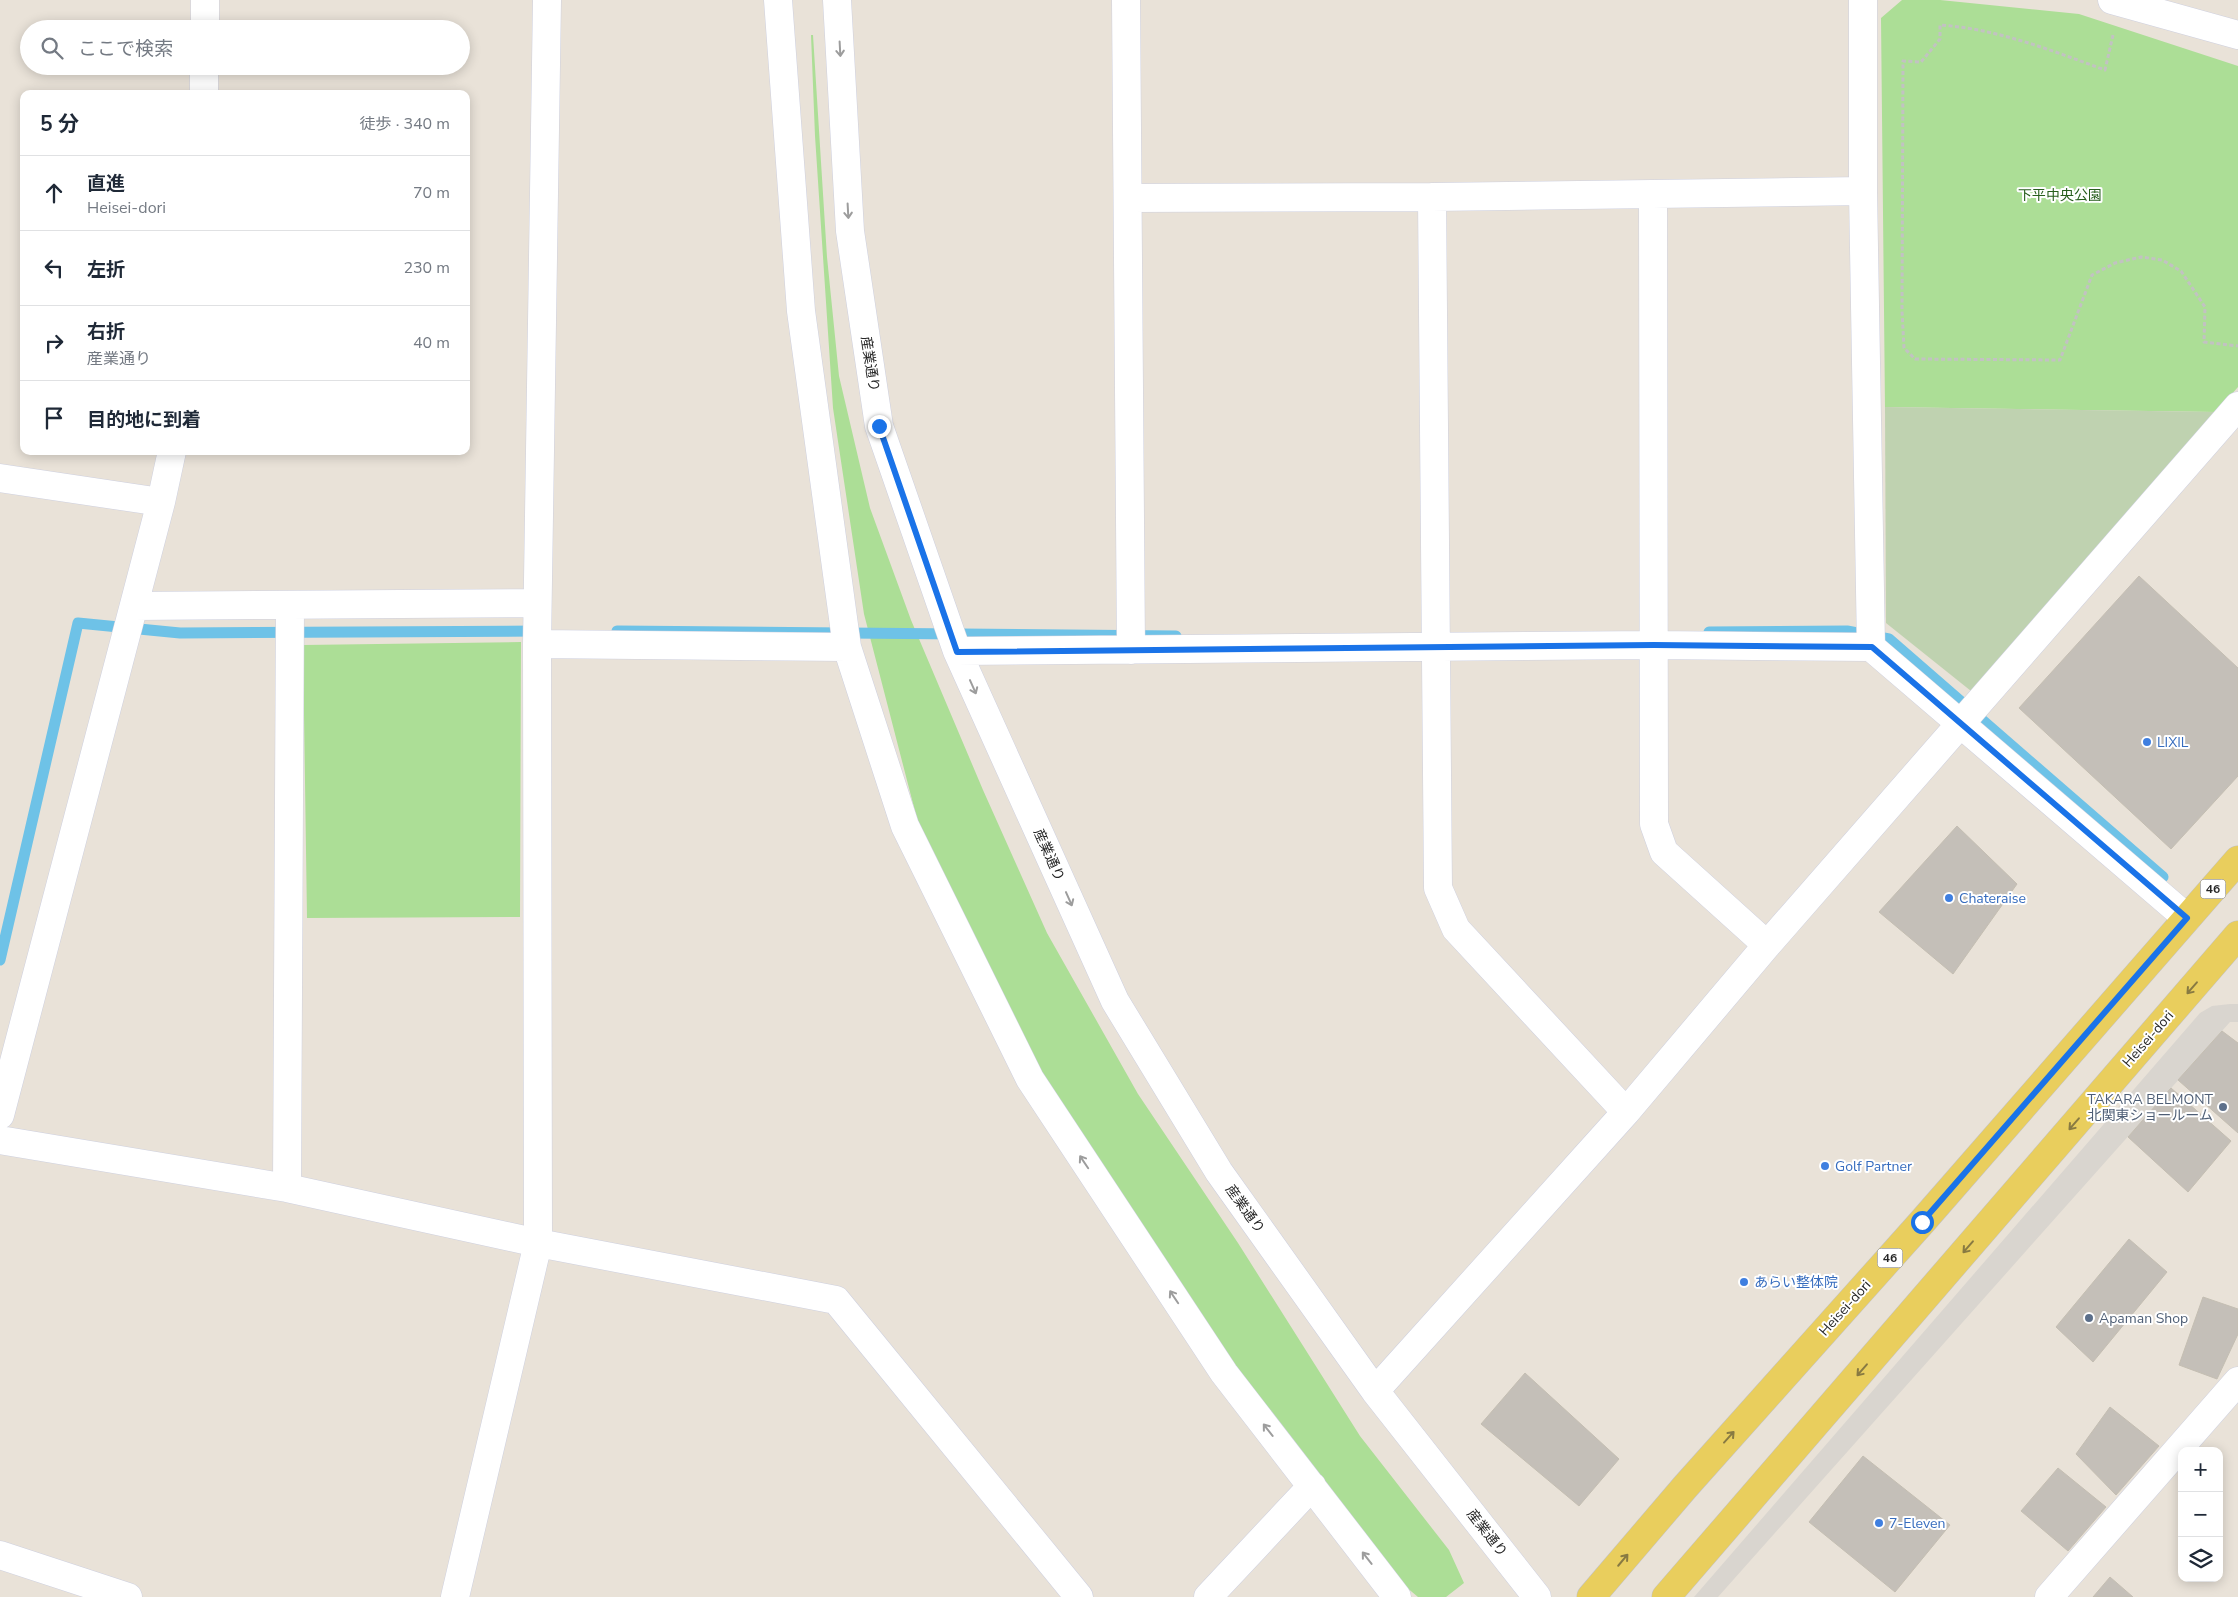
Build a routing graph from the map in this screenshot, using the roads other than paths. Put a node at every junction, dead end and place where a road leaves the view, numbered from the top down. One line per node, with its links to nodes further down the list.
1 (205, 0): 8 (street)
2 (547, 0): 20 (street)
3 (778, 0): 25 (street)
4 (837, 0): 29 (street, 産業通り, one-way to 29)
5 (1126, 0): 15 (street)
6 (1863, 0): 12 (street)
7 (2117, 1): 9 (street)
8 (205, 20)
9 (2238, 36)
10 (204, 75): 11 (street)
11 (204, 90)
12 (1862, 191): 13 (street); 27 (street)
13 (1653, 194): 14 (street); 24 (street)
14 (1432, 197): 15 (street); 26 (street)
15 (1128, 198): 28 (street)
16 (2238, 406): 30 (street)
17 (171, 455): 19 (street)
18 (0, 478): 19 (street)
19 (161, 502): 22 (street)
20 (537, 603): 21 (street); 23 (street)
21 (290, 604): 22 (street); 38 (street)
22 (134, 606): 36 (street)
23 (537, 644): 25 (street); 39 (street)
24 (1654, 645): 26 (street); 27 (street); 33 (street)
25 (847, 647): 42 (street, one-way to 25)
26 (1436, 647): 28 (street); 35 (street)
27 (1872, 647): 30 (street)
28 (1131, 650): 29 (street)
29 (957, 652): 41 (street, 産業通り, one-way to 41)
30 (1962, 723): 32 (street); 33 (street)
31 (2238, 860): 32 (main road, Heisei-dori / 46)
32 (2187, 918): 50 (main road, Heisei-dori / 46, one-way to 32)
33 (1767, 945): 35 (street)
34 (2233, 950): 51 (main road, Heisei-dori, one-way to 51)
35 (1626, 1112): 41 (street)
36 (0, 1115)
37 (0, 1140): 38 (street)
38 (287, 1188): 39 (street)
39 (538, 1243): 45 (street); 46 (street)
40 (2237, 1383): 52 (street)
41 (1375, 1391): 49 (street, 産業通り)
42 (1312, 1486): 47 (street); 48 (street, one-way to 42)
43 (0, 1555): 44 (street)
44 (128, 1597)
45 (456, 1597)
46 (1079, 1597)
47 (1208, 1597)
48 (1397, 1597)
49 (1537, 1597)
50 (1591, 1597)
51 (1666, 1597)
52 (2049, 1597)

